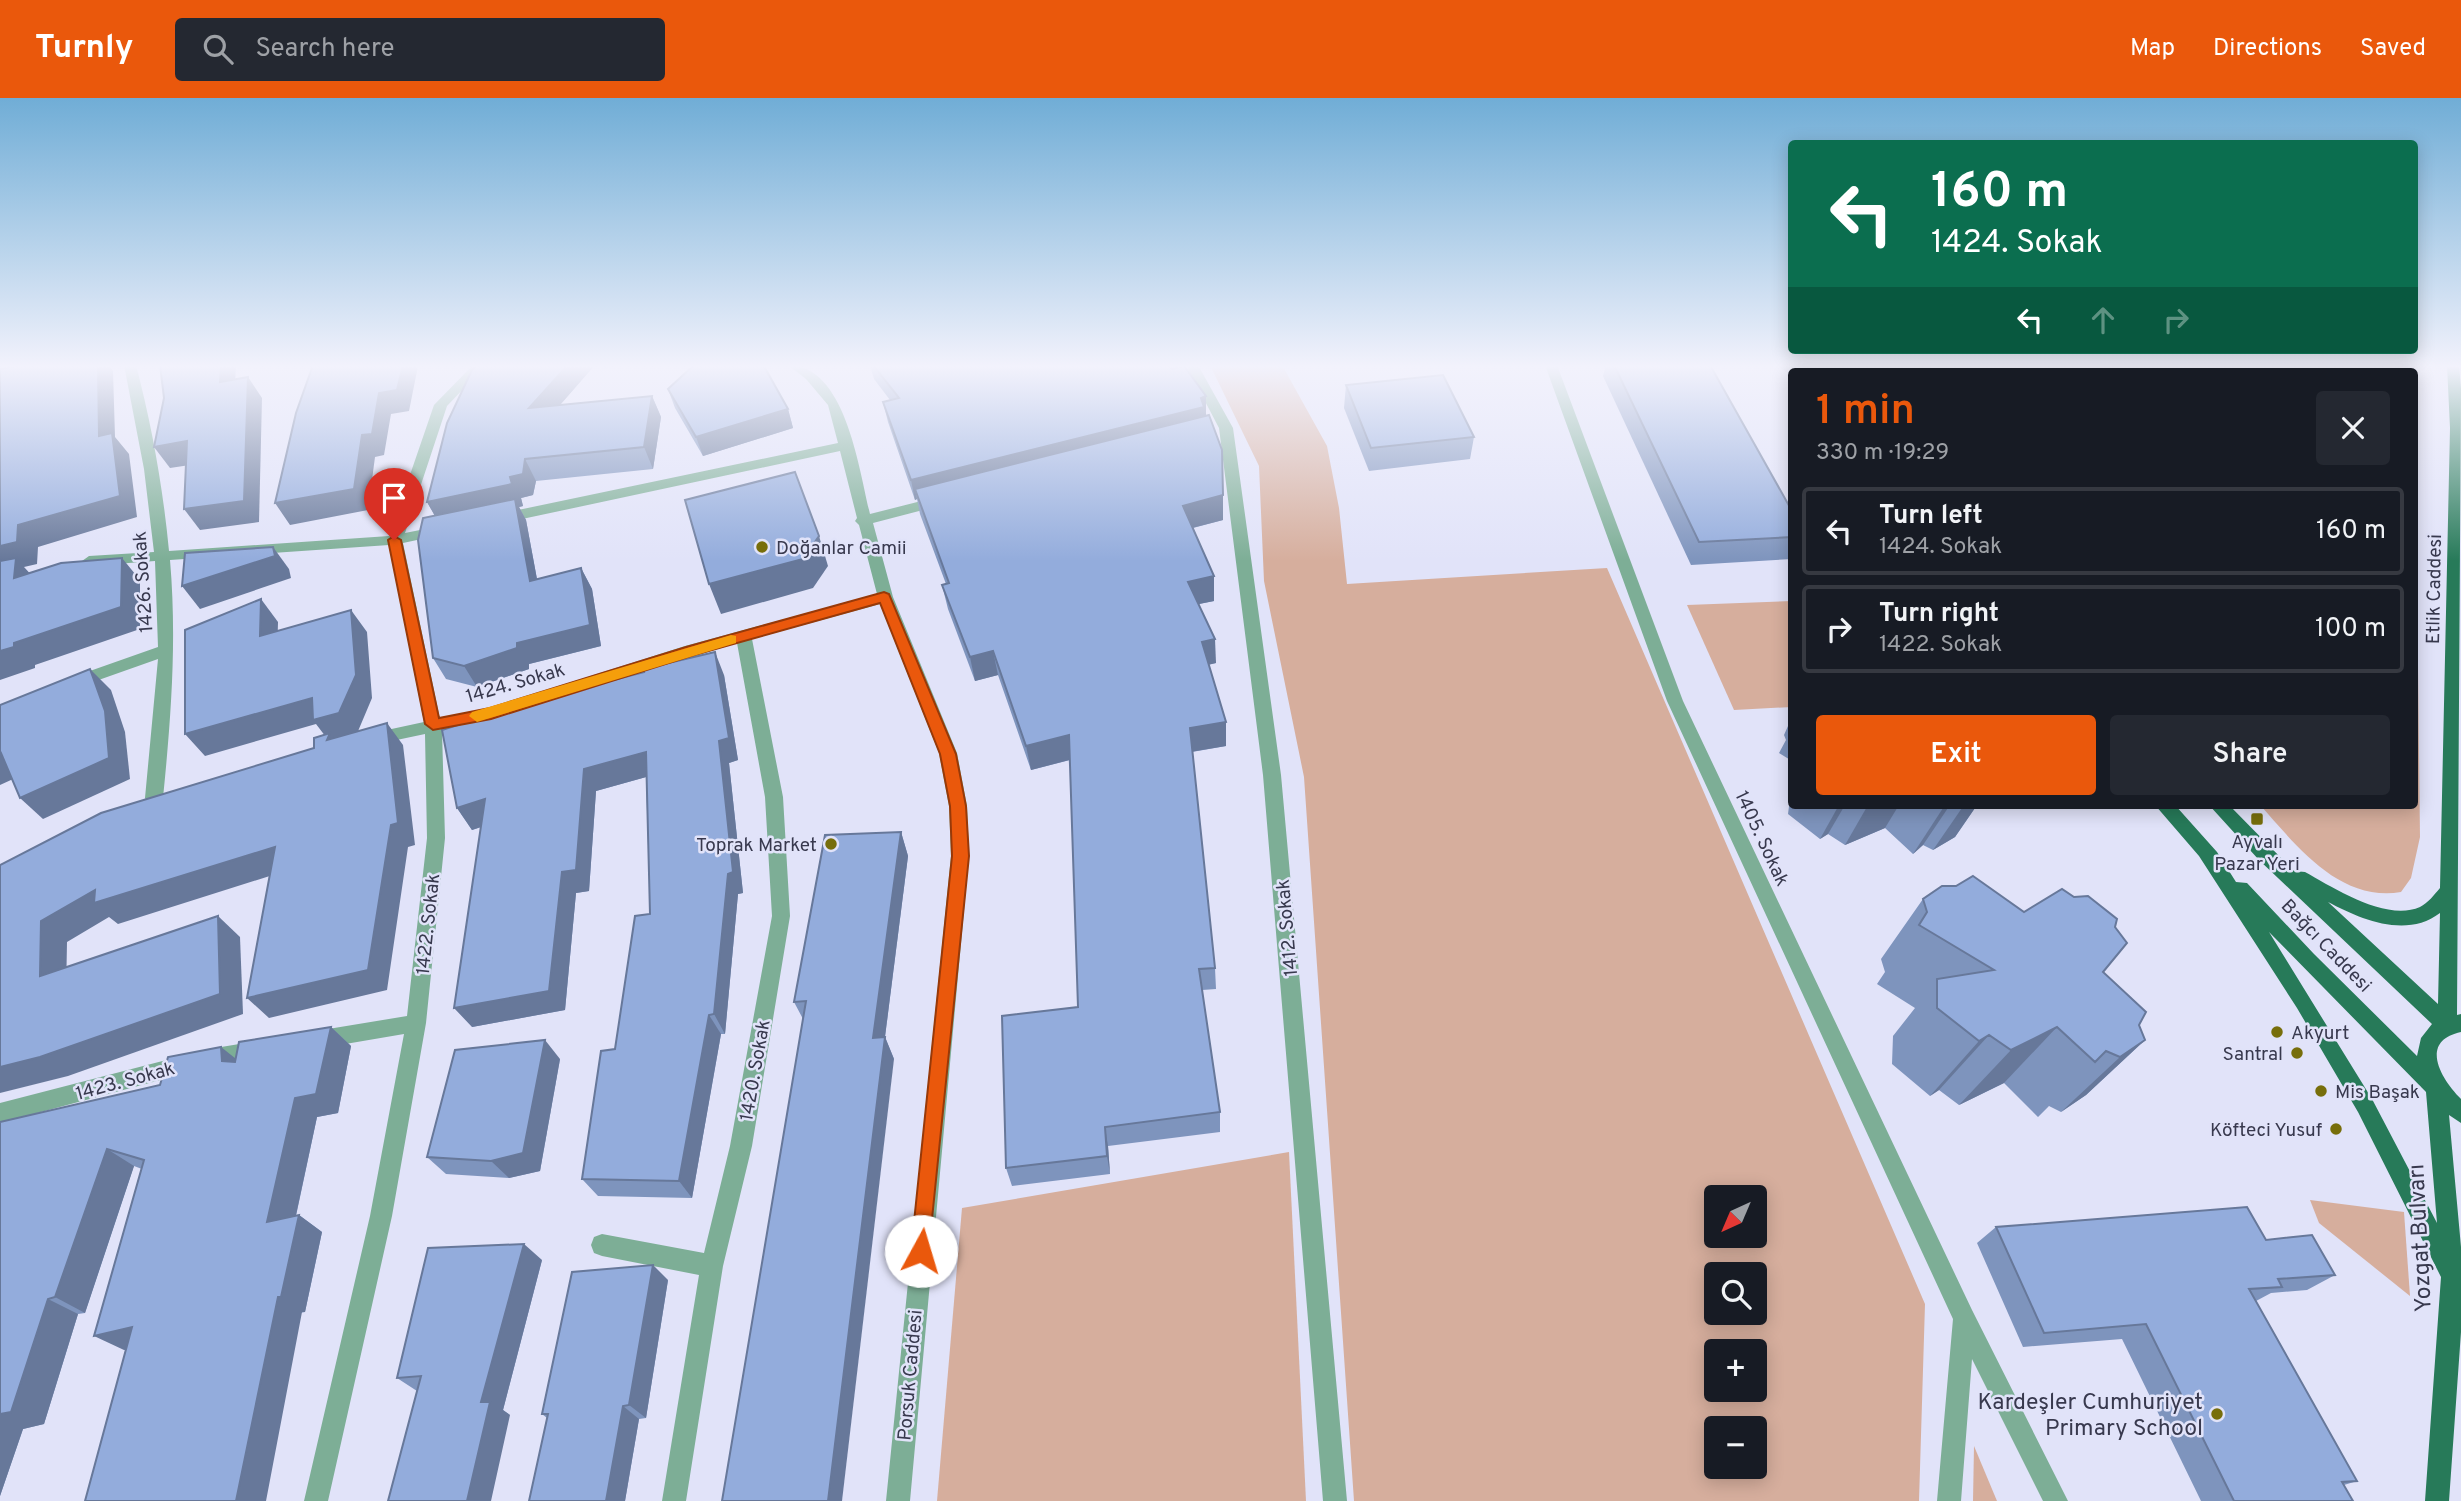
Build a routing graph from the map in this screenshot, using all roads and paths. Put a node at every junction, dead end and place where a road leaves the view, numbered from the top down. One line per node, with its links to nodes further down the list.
1 (143, 430): 13 (street, 1426. Sokak)
2 (432, 430): 12 (street)
3 (841, 430): 7 (street, Porsuk Caddesi)
4 (1219, 430): 41 (street, 1412. Sokak)
5 (1575, 430): 37 (street, 1405. Sokak)
6 (2457, 430): 26 (main road, Etlik Caddesi)
7 (845, 446): 9 (street, Porsuk Caddesi); 10 (street)
8 (953, 498): 9 (street)
9 (862, 520): 15 (street, Porsuk Caddesi)
10 (483, 522)
11 (458, 528): 12 (street)
12 (394, 540): 13 (street); 19 (street, 1422. Sokak)
13 (163, 554): 14 (street); 17 (street, 1426. Sokak)
14 (67, 565)
15 (884, 597): 16 (street, 1424. Sokak); 40 (street, Porsuk Caddesi)
16 (744, 636): 19 (street, 1424. Sokak); 35 (street, 1420. Sokak)
17 (166, 650): 18 (street); 21 (street, 1426. Sokak)
18 (59, 688)
19 (433, 724): 20 (street, 1424. Sokak); 27 (street, 1422. Sokak)
20 (355, 744)
21 (132, 806)
22 (2168, 809): 24 (main road, Bağcı Caddesi)
23 (2222, 809): 25 (main road, Bağcı Caddesi)
24 (2205, 850): 31 (main road, Bağcı Caddesi); 36 (main road)
25 (2265, 855): 26 (main road); 28 (main road, Bağcı Caddesi)
26 (2449, 891): 28 (main road, Etlik Caddesi)
27 (416, 1023): 29 (street); 38 (street, 1422. Sokak)
28 (2454, 1024): 31 (main road, Yozgat Bulvarı)
29 (300, 1043)
30 (274, 1047): 32 (street, 1423. Sokak)
31 (2436, 1085): 33 (main road, Bağcı Caddesi); 36 (main road, Yozgat Bulvarı)
32 (0, 1113)
33 (2461, 1113)
34 (602, 1245): 35 (street)
35 (712, 1266): 39 (street, 1420. Sokak)
36 (2453, 1284): 44 (main road, Yozgat Bulvarı)
37 (1964, 1318): 42 (street); 43 (street, 1405. Sokak)
38 (316, 1501)
39 (674, 1501)
40 (898, 1501)
41 (1335, 1501)
42 (1949, 1501)
43 (2056, 1501)
44 (2437, 1501)

